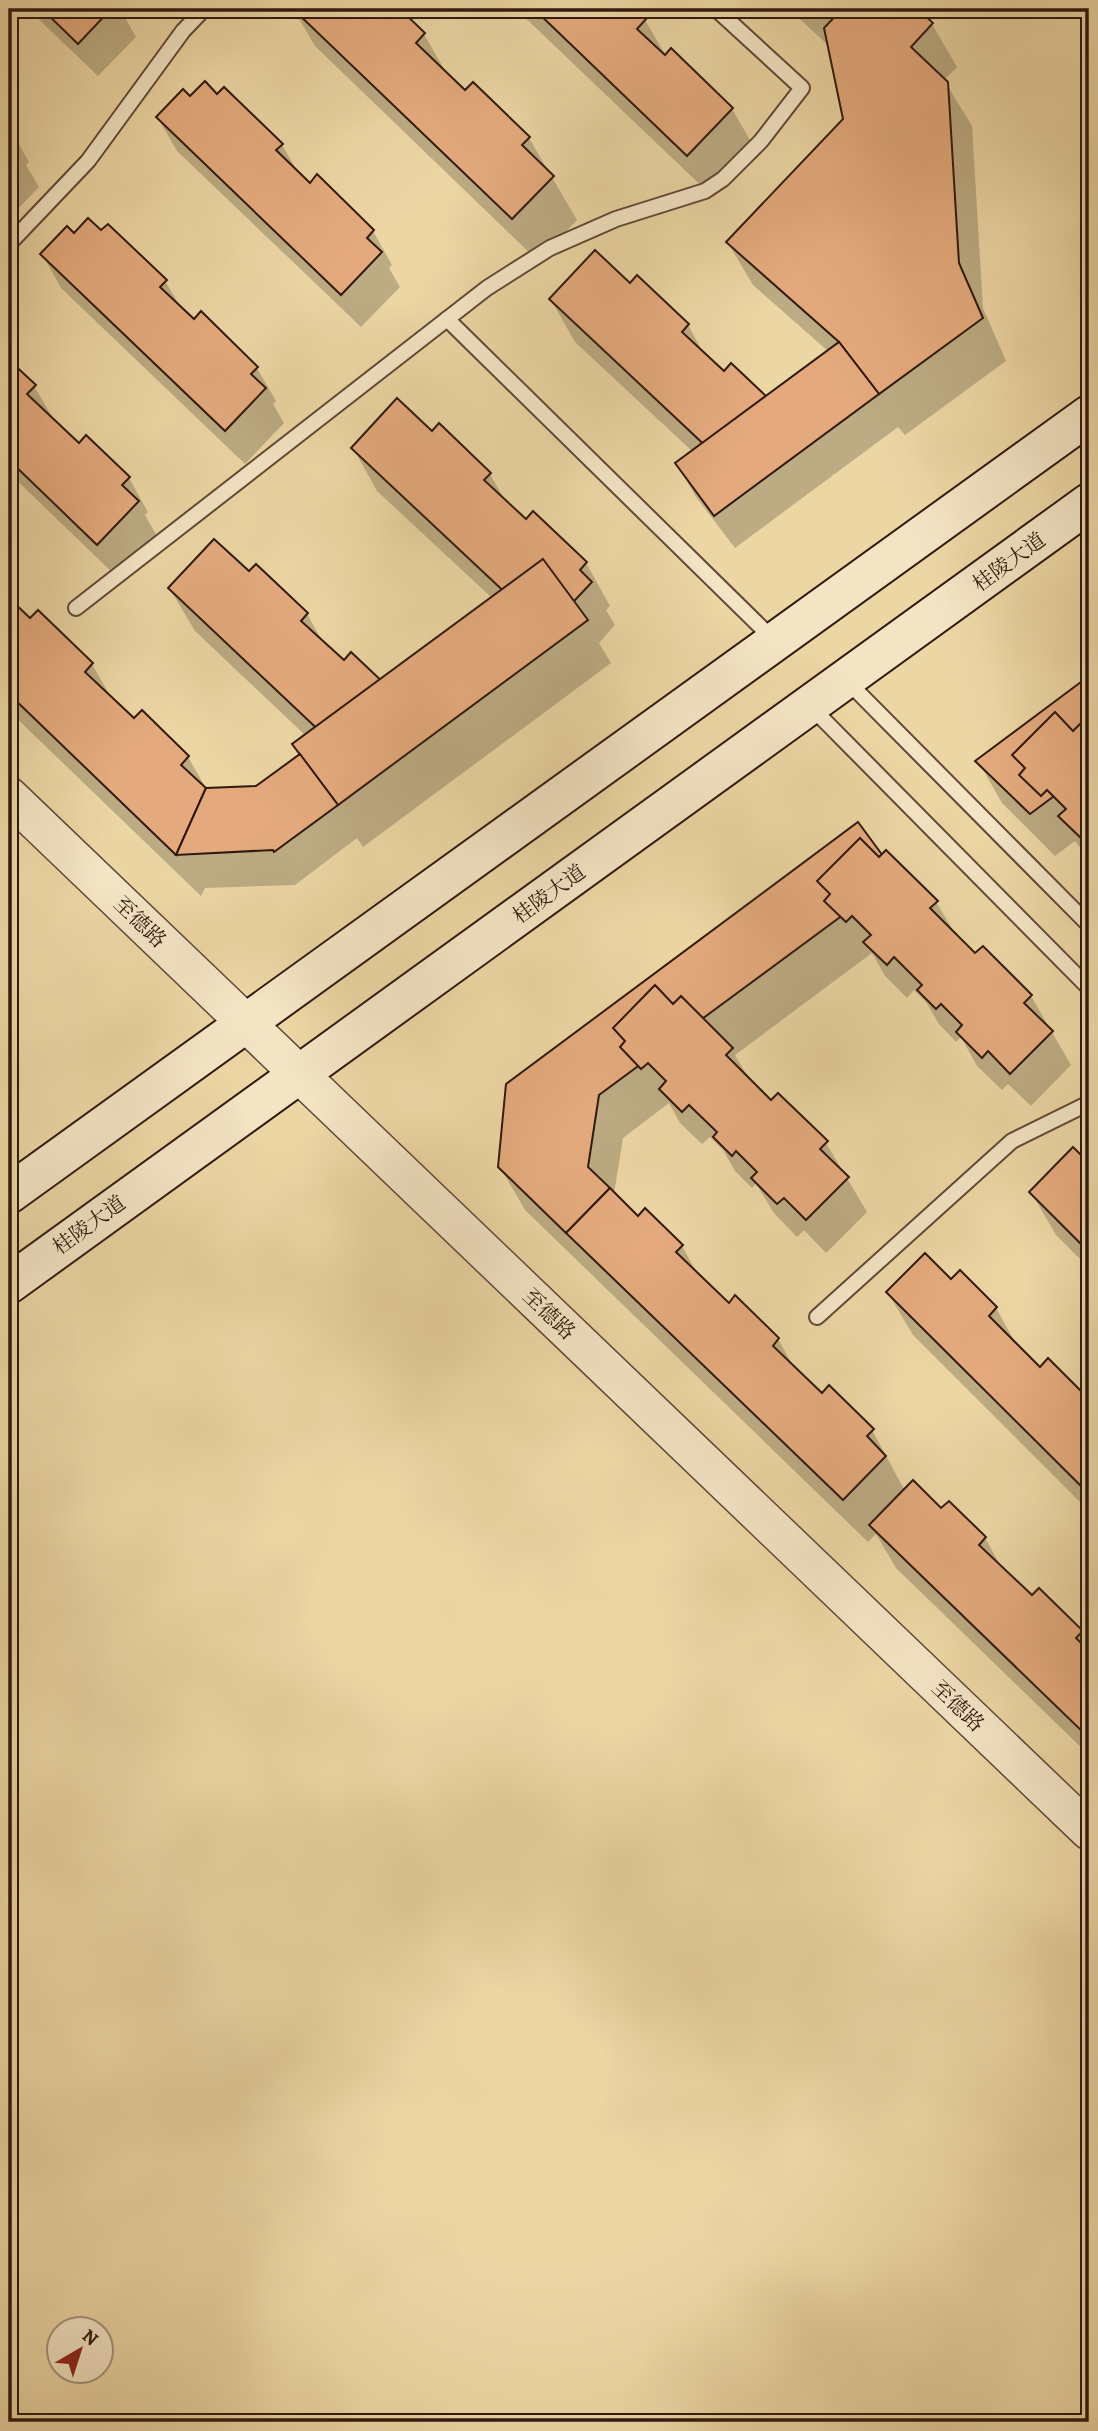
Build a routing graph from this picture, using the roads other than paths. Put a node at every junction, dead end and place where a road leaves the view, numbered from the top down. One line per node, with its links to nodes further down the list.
1 (204, 9): 3 (lane)
2 (716, 9): 4 (lane)
3 (9, 244)
4 (447, 318): 7 (lane); 8 (lane)
5 (1089, 415): 8 (main road)
6 (1089, 503): 9 (main road, 桂陵大道)
7 (76, 608)
8 (775, 641): 14 (main road)
9 (846, 680): 10 (main road, 桂陵大道); 12 (lane)
10 (810, 706): 13 (lane); 15 (main road, 桂陵大道)
11 (9, 796): 14 (street, 至德路)
12 (1089, 925)
13 (1089, 988)
14 (246, 1023): 15 (street, 至德路); 17 (main road)
15 (299, 1074): 18 (main road, 桂陵大道); 20 (street, 至德路)
16 (1089, 1103): 19 (lane)
17 (9, 1194)
18 (9, 1283)
19 (817, 1317)
20 (1089, 1831)

